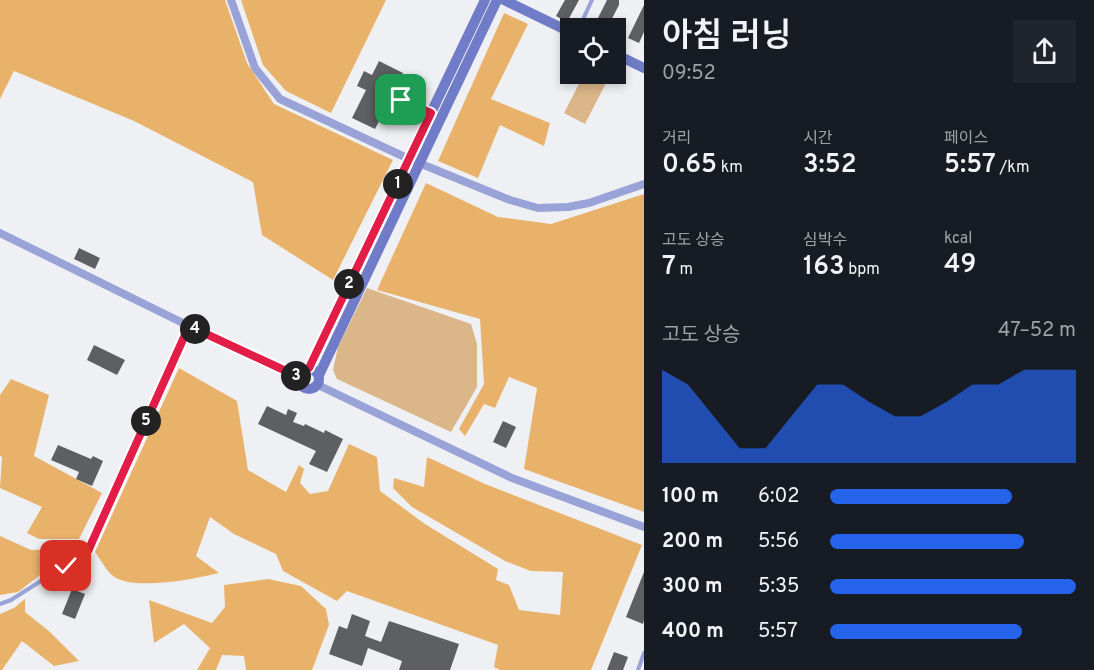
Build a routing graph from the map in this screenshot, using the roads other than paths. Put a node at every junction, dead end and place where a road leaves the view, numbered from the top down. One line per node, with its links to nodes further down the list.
1 (231, 0): 12 (street)
2 (485, 0): 11 (street)
3 (497, 0): 12 (street)
4 (504, 0): 7 (street)
5 (592, 0): 6 (lane)
6 (584, 18)
7 (560, 27)
8 (626, 59): 9 (street)
9 (644, 68)
10 (401, 100): 11 (lane)
11 (431, 113): 12 (street)
12 (414, 161): 13 (street); 16 (street); 18 (street)
13 (644, 184)
14 (0, 233): 15 (street)
15 (189, 326): 17 (street); 20 (lane)
16 (309, 368): 17 (street); 18 (street)
17 (299, 377): 18 (street)
18 (319, 380): 19 (street)
19 (644, 527)
20 (0, 604)
21 (644, 654): 22 (lane)
22 (638, 670)

